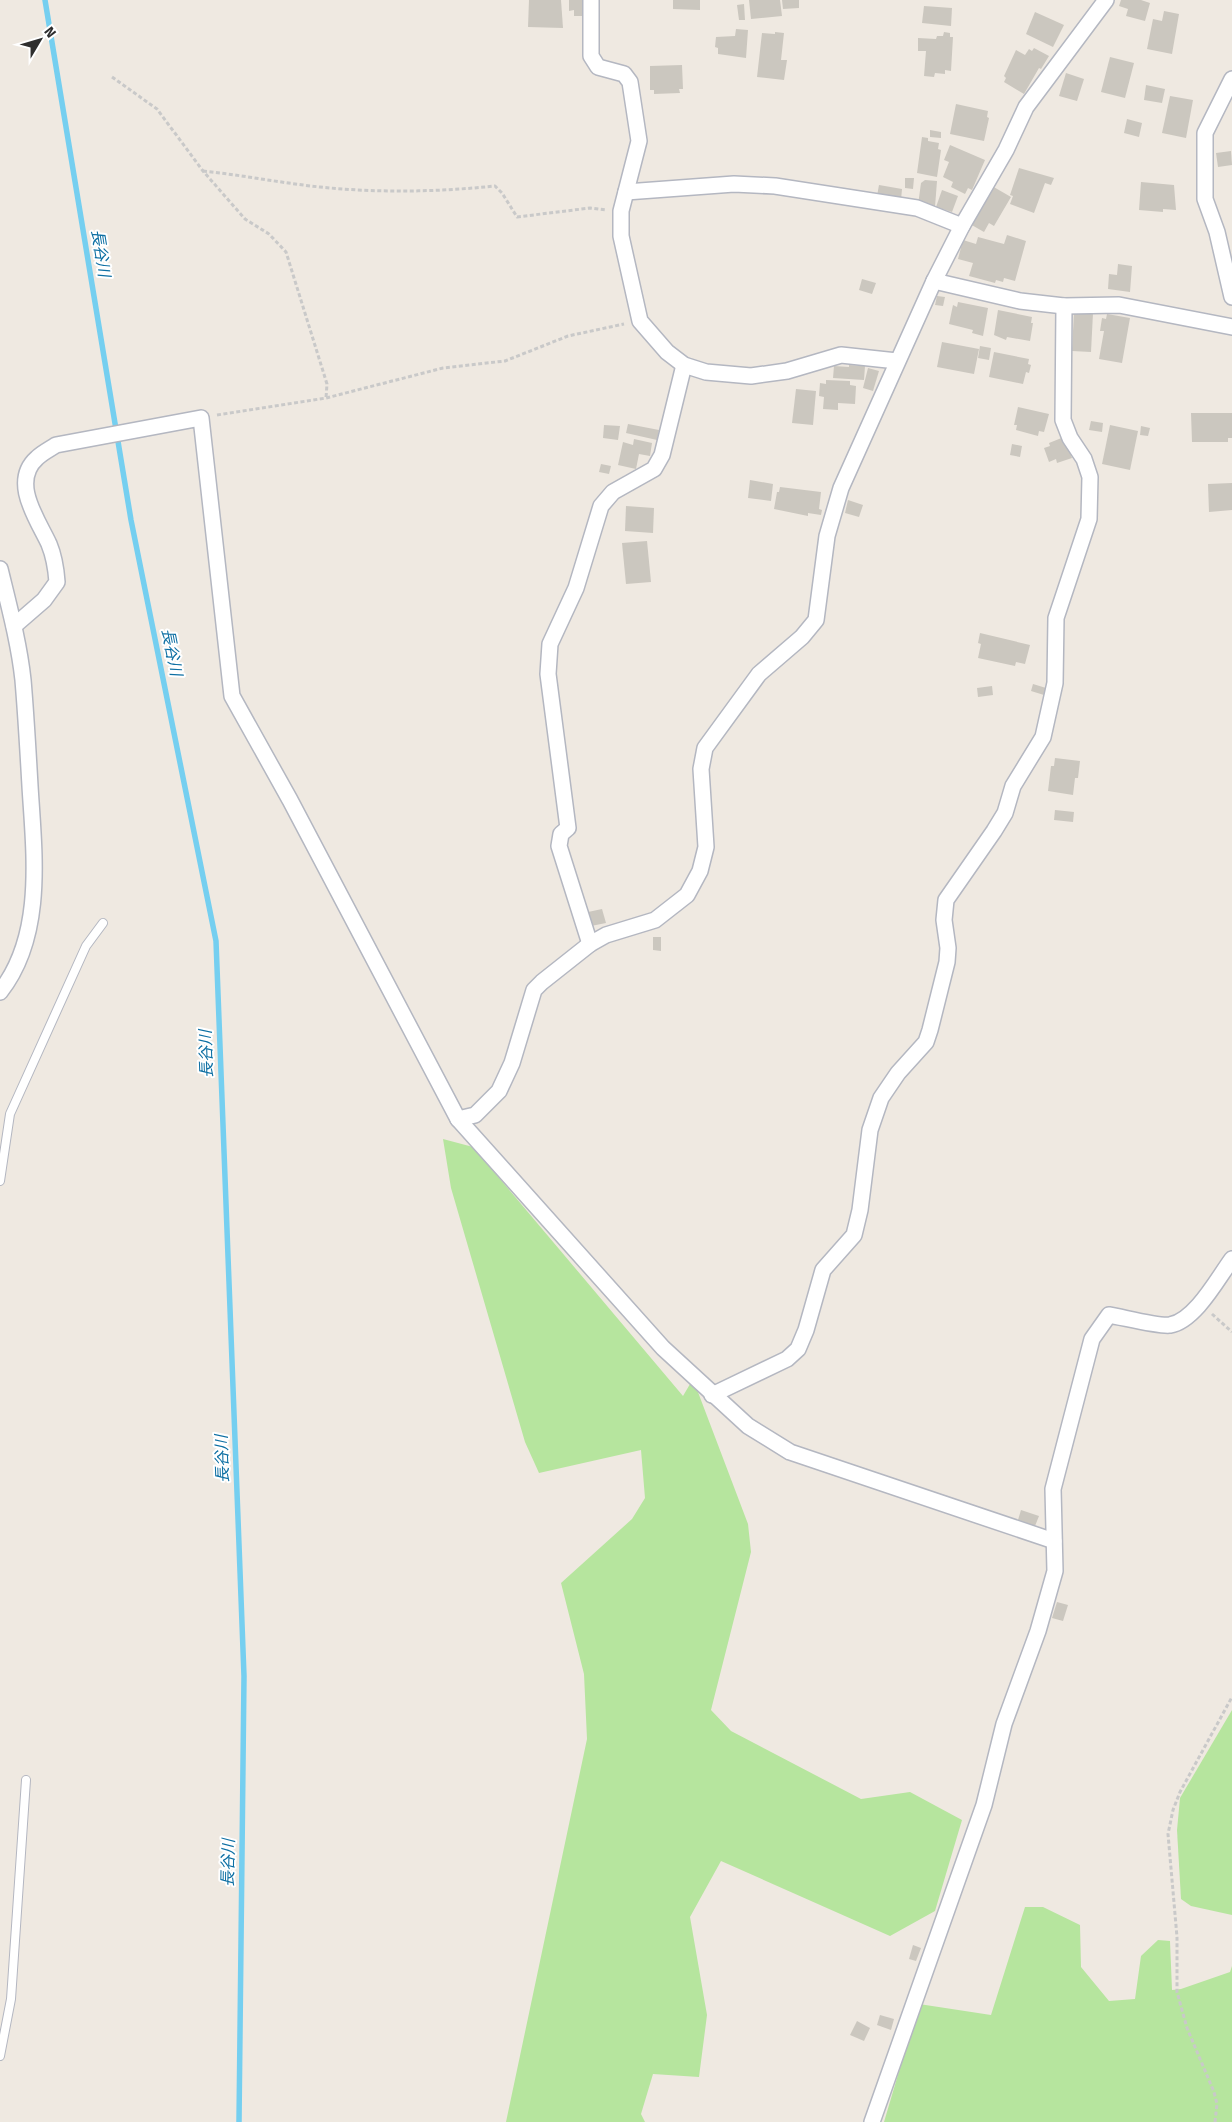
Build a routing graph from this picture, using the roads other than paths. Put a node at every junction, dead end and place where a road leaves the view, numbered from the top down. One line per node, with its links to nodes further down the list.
1 (591, 0): 4 (street)
2 (1106, 0): 5 (street)
3 (1232, 79): 7 (street)
4 (626, 192): 5 (street); 11 (street)
5 (962, 226): 6 (street)
6 (934, 281): 8 (street); 10 (street)
7 (1232, 297)
8 (1064, 306): 9 (street); 20 (street)
9 (1232, 327)
10 (897, 361): 11 (street); 15 (street)
11 (684, 365): 15 (street)
12 (0, 569): 13 (street)
13 (14, 626): 16 (street); 17 (street)
14 (103, 922): 18 (lane)
15 (590, 944): 17 (street)
16 (0, 992)
17 (458, 1119): 20 (street)
18 (0, 1180)
19 (1232, 1258): 21 (street)
20 (712, 1395): 21 (street)
21 (1054, 1541): 24 (street)
22 (26, 1780): 23 (lane)
23 (0, 2056)
24 (872, 2122)

